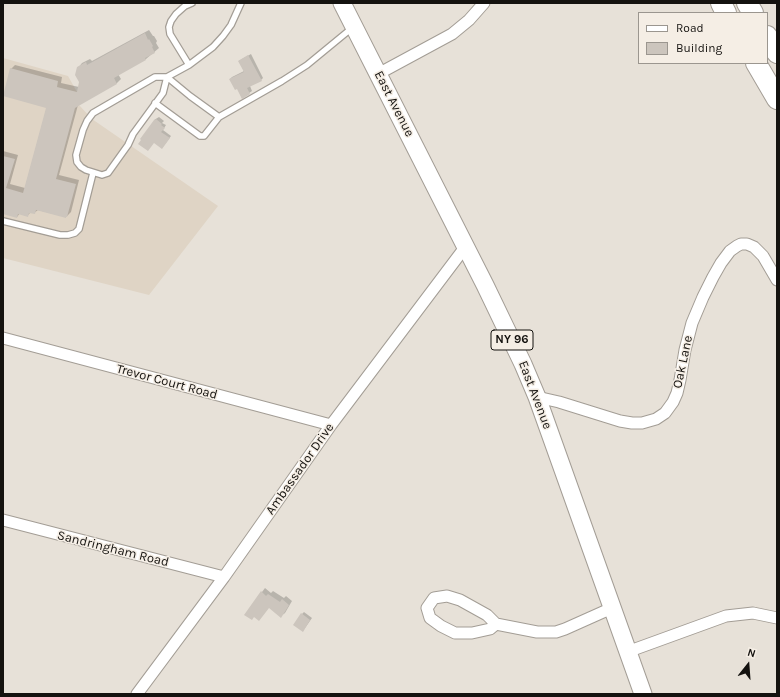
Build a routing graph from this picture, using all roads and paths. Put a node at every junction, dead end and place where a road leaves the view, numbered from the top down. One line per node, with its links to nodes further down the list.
1 (192, 3): 13 (lane)
2 (241, 3): 13 (lane)
3 (342, 3): 9 (main road, East Avenue / NY 96)
4 (484, 3): 14 (street)
5 (721, 3): 7 (highway)
6 (747, 3): 8 (highway)
7 (726, 12)
8 (752, 12)
9 (354, 27): 14 (main road, East Avenue / NY 96); 18 (lane)
10 (768, 38): 11 (highway)
11 (777, 53)
12 (757, 64): 16 (highway)
13 (189, 65): 15 (lane)
14 (378, 74): 21 (main road, East Avenue / NY 96)
15 (167, 77): 17 (lane); 18 (lane); 19 (lane)
16 (777, 99)
17 (155, 103): 18 (lane); 19 (lane)
18 (219, 117)
19 (94, 173): 20 (lane)
20 (3, 221)
21 (466, 246): 24 (main road, East Avenue / NY 96); 25 (street, Ambassador Drive)
22 (777, 280): 24 (street, Oak Lane)
23 (3, 338): 25 (street, Trevor Court Road)
24 (537, 397): 28 (main road, East Avenue / NY 96)
25 (331, 425): 27 (street, Ambassador Drive)
26 (3, 520): 27 (street, Sandringham Road)
27 (224, 577): 32 (street, Ambassador Drive)
28 (612, 608): 30 (street); 31 (main road, East Avenue / NY 96)
29 (777, 618): 31 (street)
30 (496, 624): 30 (street)
31 (628, 652): 33 (main road, East Avenue / NY 96)
32 (137, 694)
33 (643, 694)

